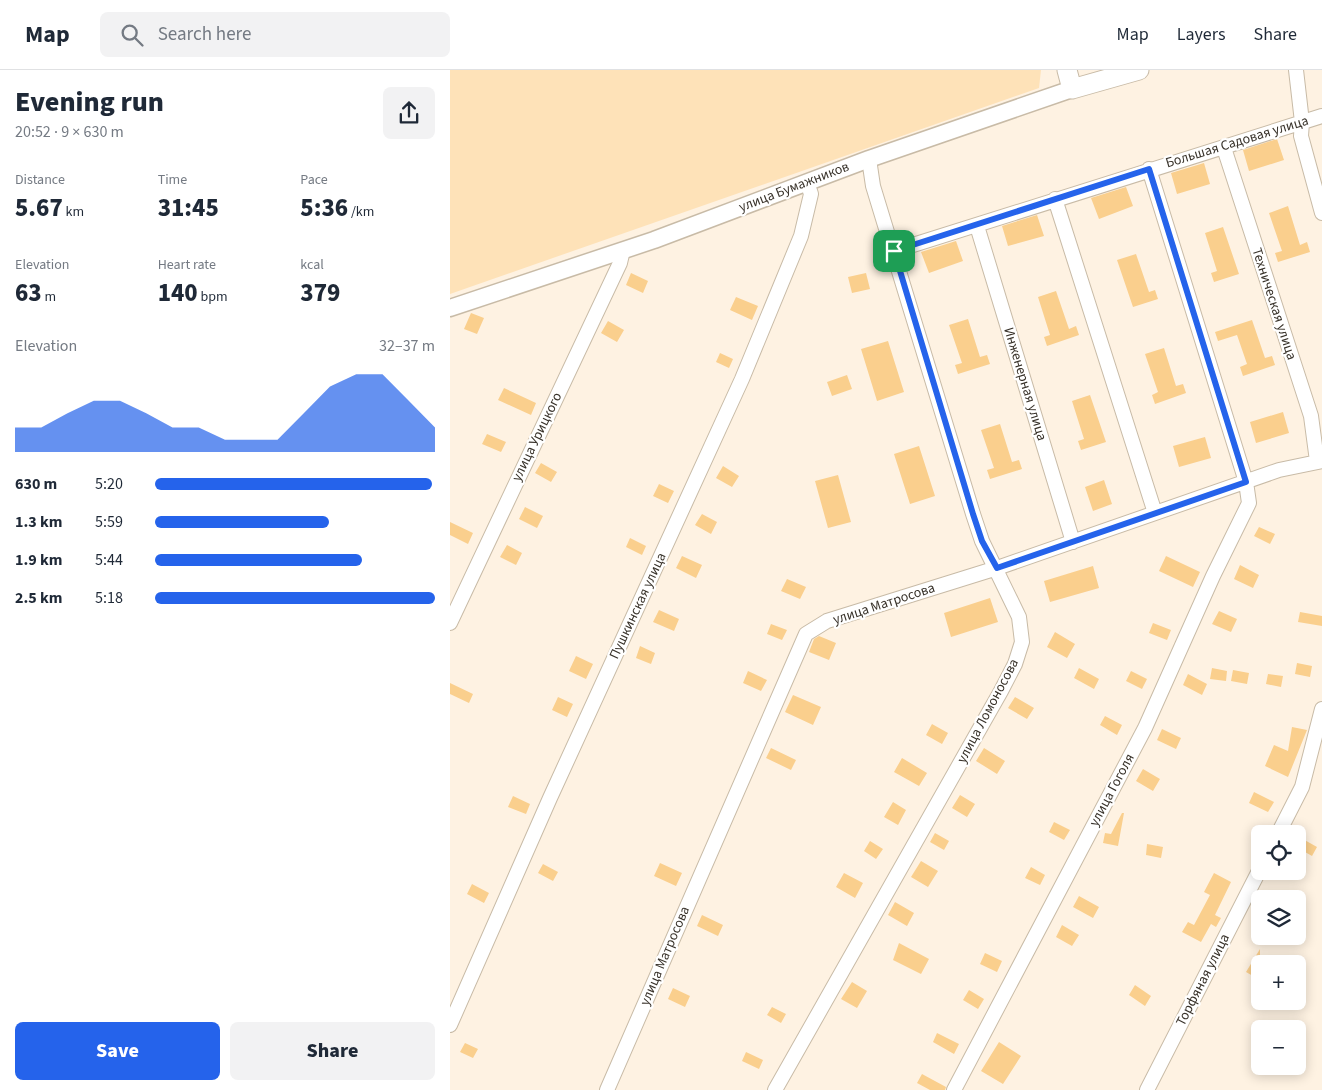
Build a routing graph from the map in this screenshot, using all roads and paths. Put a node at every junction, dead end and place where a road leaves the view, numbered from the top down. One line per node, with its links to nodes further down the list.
1 (1067, 70): 4 (main road)
2 (1139, 70): 4 (main road, улица Бумажников)
3 (1296, 70): 6 (street)
4 (1072, 89): 8 (street, улица Бумажников)
5 (1322, 116): 6 (street, Большая Садовая улица)
6 (1302, 122): 7 (street, Большая Садовая улица); 12 (street)
7 (1224, 148): 9 (street, Большая Садовая улица); 17 (street, Техническая улица)
8 (869, 159): 10 (street, улица Бумажников); 15 (street, улица Ломоносова)
9 (1149, 169): 11 (street, Большая Садовая улица); 18 (street)
10 (806, 182): 14 (street, улица Бумажников); 26 (street, Пушкинская улица)
11 (1055, 199): 13 (street, Большая Садовая улица); 19 (street)
12 (1322, 213)
13 (977, 226): 15 (street, Большая Садовая улица); 20 (street, Инженерная улица)
14 (623, 250): 16 (street, улица Бумажников); 22 (street, улица Урицкого)
15 (894, 251): 21 (street, улица Ломоносова)
16 (450, 308)
17 (1320, 461): 18 (street, улица Матросова)
18 (1246, 482): 19 (street, улица Матросова); 29 (street, улица Гоголя)
19 (1155, 512): 20 (street, улица Матросова)
20 (1073, 542): 21 (street, улица Матросова)
21 (997, 568): 27 (street, улица Матросова); 28 (street, улица Ломоносова)
22 (450, 623)
23 (1322, 709): 24 (street)
24 (1283, 825)
25 (1254, 880): 30 (street, Торфяная улица)
26 (450, 1025)
27 (607, 1090)
28 (775, 1090)
29 (954, 1090)
30 (1147, 1090)

